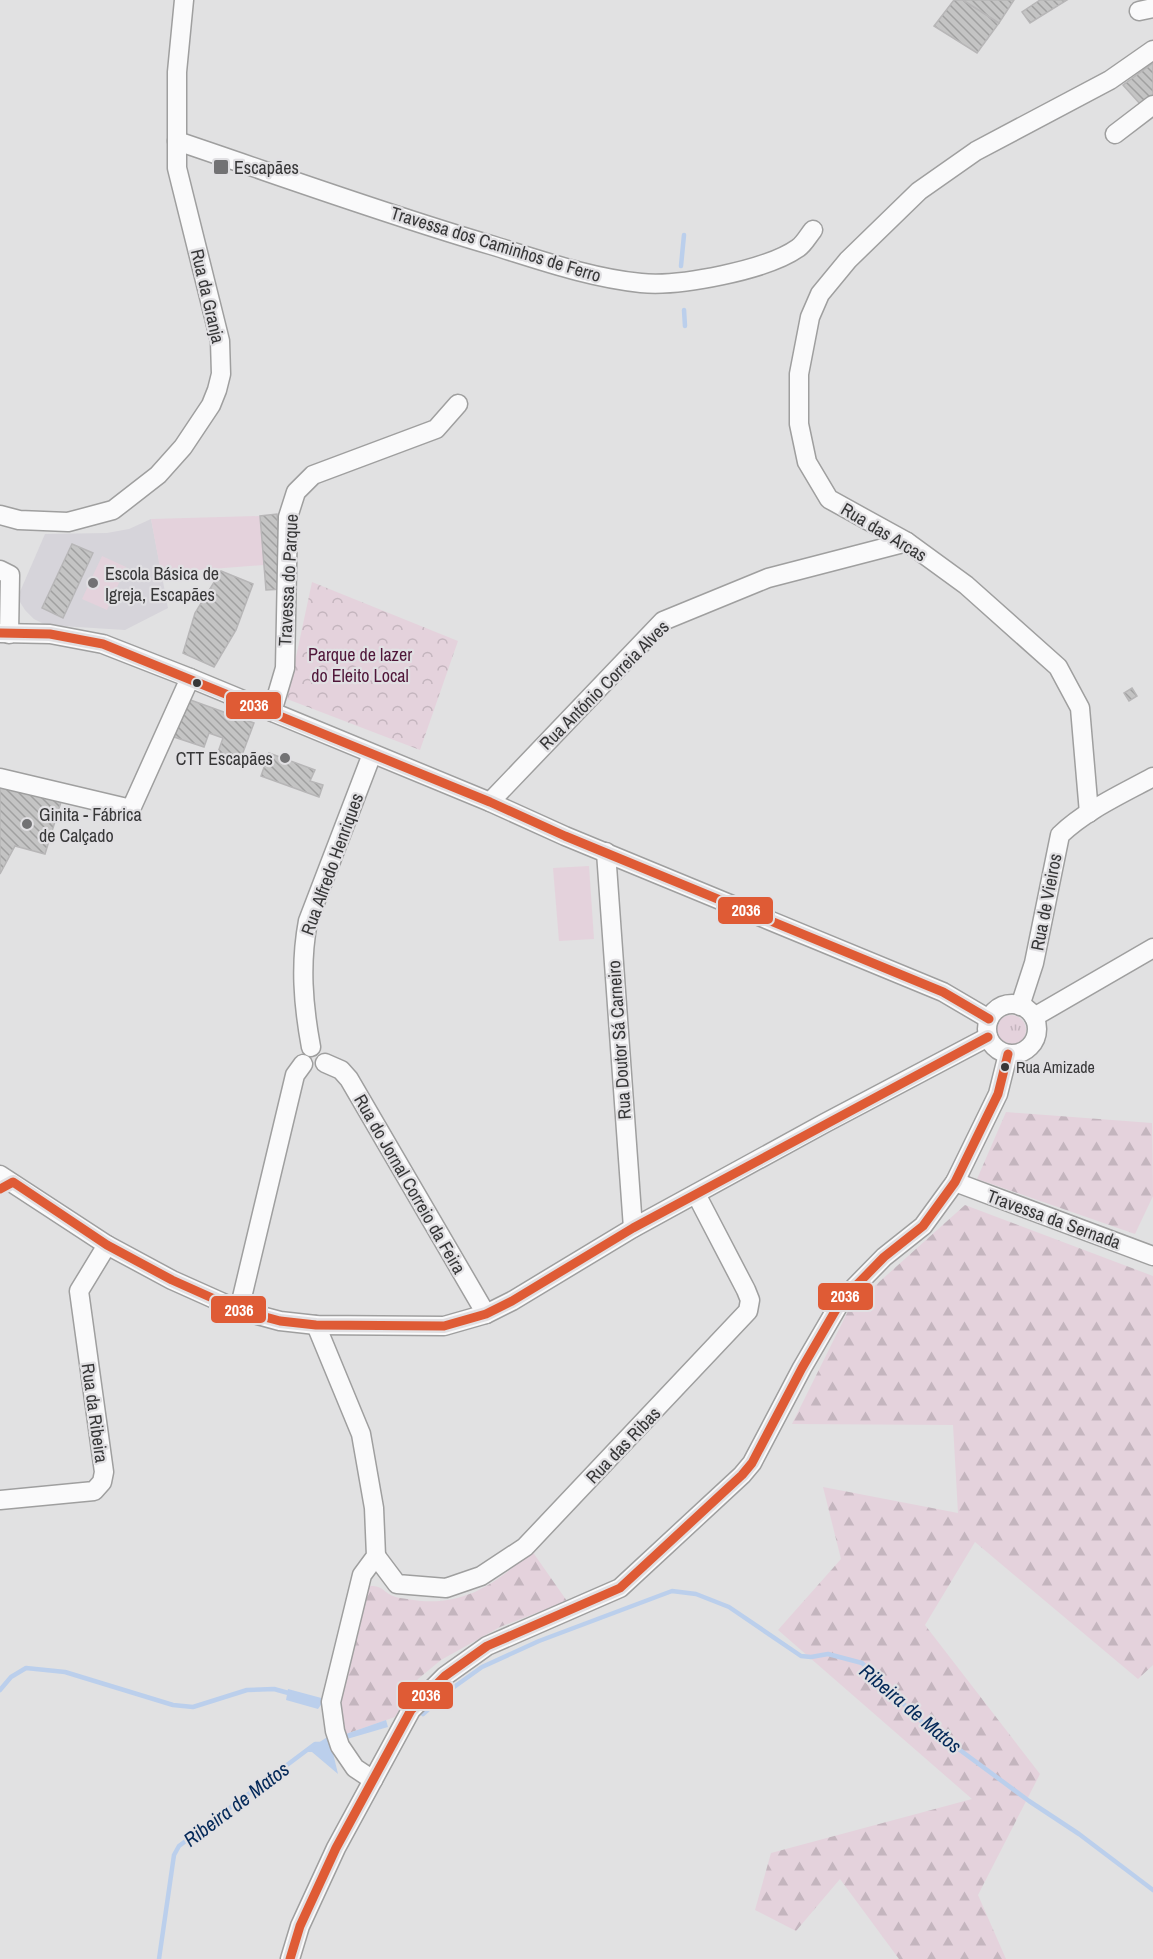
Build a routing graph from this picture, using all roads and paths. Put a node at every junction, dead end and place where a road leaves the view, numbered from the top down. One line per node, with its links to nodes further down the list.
1 (184, 0): 5 (street, Rua da Granja)
2 (1153, 50): 9 (street, Rua das Arcas)
3 (1153, 105): 4 (street)
4 (1115, 134)
5 (177, 141): 6 (street, Travessa dos Caminhos de Ferro); 8 (street, Rua da Granja)
6 (813, 230)
7 (458, 404): 13 (street, Travessa do Parque)
8 (0, 515)
9 (907, 542): 17 (street, Rua António Correia Alves); 18 (street, Rua das Arcas)
10 (0, 570): 11 (street)
11 (4, 633): 12 (street)
12 (190, 678): 13 (street); 16 (street)
13 (272, 712): 14 (street)
14 (372, 754): 17 (street); 23 (street, Rua Alfredo Henriques)
15 (1153, 777): 18 (street, Rua de Vieiros)
16 (0, 778)
17 (490, 802): 19 (street)
18 (1089, 813): 21 (street, Rua de Vieiros)
19 (606, 852): 22 (street); 30 (street, Rua Doutor Sá Carneiro)
20 (1153, 948): 21 (street)
21 (1027, 1011): 22 (street); 24 (street)
22 (988, 1028): 24 (street); 29 (street)
23 (311, 1047): 25 (street); 26 (street)
24 (1008, 1054): 28 (street)
25 (325, 1063): 26 (street); 34 (street, Rua do Jornal Correio da Feira)
26 (303, 1064): 33 (street)
27 (3, 1179): 31 (street)
28 (955, 1182): 32 (street, Travessa da Sernada); 38 (street)
29 (696, 1194): 30 (street); 37 (street, Rua das Ribas)
30 (633, 1228): 34 (street)
31 (107, 1245): 33 (street); 36 (street, Rua da Ribeira)
32 (1153, 1256)
33 (239, 1310): 35 (street)
34 (486, 1314): 35 (street)
35 (316, 1325): 37 (street)
36 (0, 1500)
37 (376, 1556): 38 (street)
38 (373, 1780): 39 (street)
39 (290, 1959)

